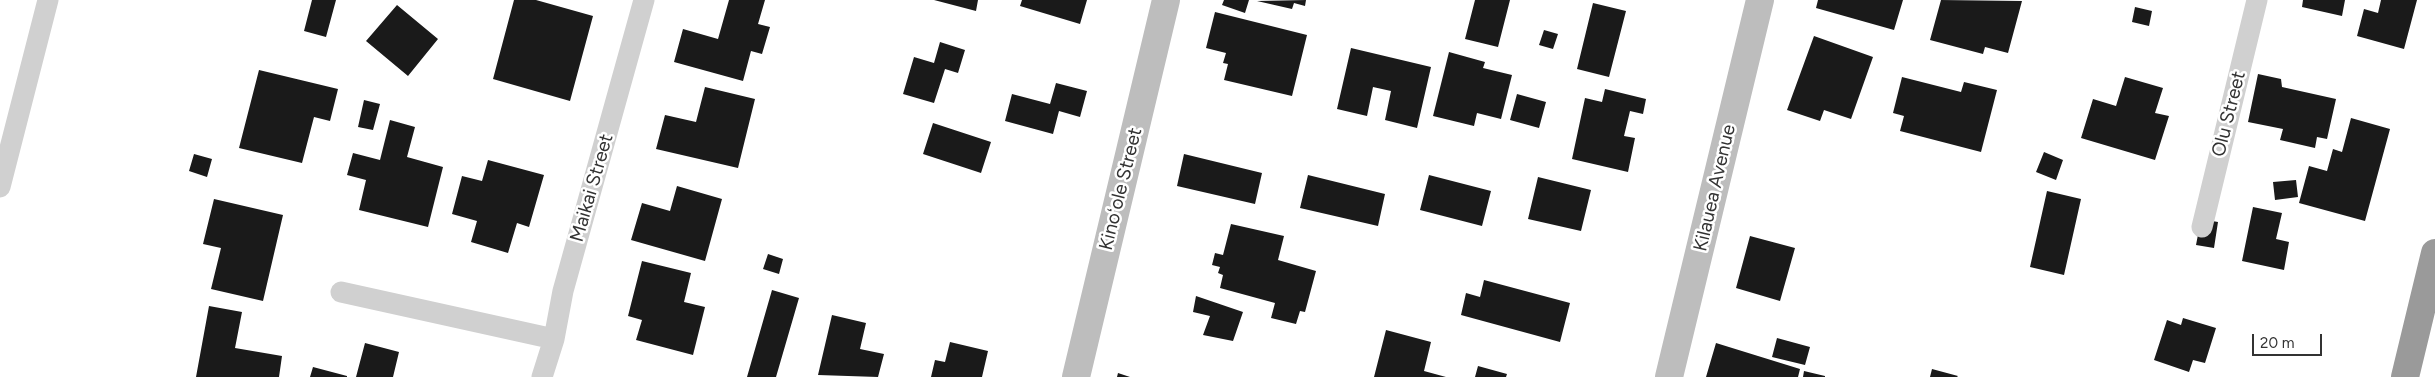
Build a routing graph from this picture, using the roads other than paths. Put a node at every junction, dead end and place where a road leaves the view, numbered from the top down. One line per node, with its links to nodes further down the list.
1 (48, 0): 6 (street)
2 (644, 0): 10 (street, Maikai Street)
3 (1166, 0): 12 (street, Kinoʻole Street)
4 (1760, 0): 13 (street, Kilauea Avenue)
5 (2257, 0): 7 (street, Olu Street)
6 (0, 187)
7 (2202, 227)
8 (2435, 253): 14 (highway)
9 (341, 292): 10 (street)
10 (554, 339): 11 (street, Maikai Street)
11 (542, 377)
12 (1076, 377)
13 (1669, 377)
14 (2405, 377)

